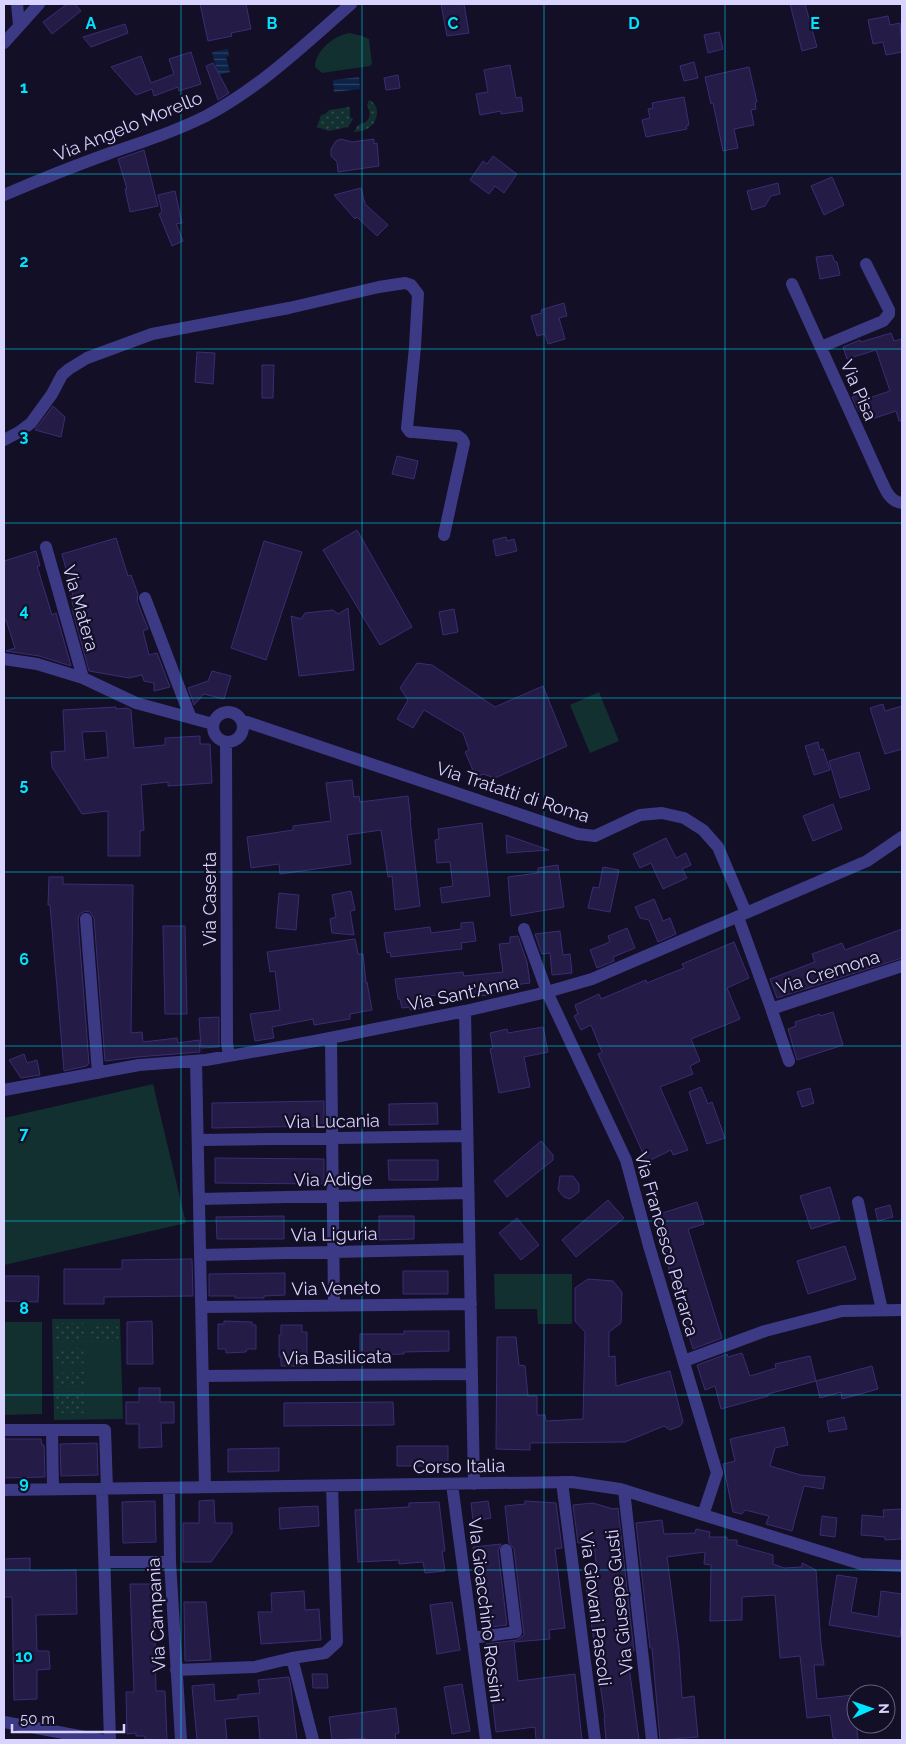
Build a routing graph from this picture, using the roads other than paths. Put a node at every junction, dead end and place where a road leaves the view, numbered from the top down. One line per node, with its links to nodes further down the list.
1 (17, 4): 4 (street)
2 (39, 4): 4 (street)
3 (351, 4): 6 (street, Via Angelo Morello)
4 (19, 25): 5 (street)
5 (4, 44)
6 (4, 195)
7 (866, 264): 9 (street)
8 (792, 284): 9 (street, Via Pisa)
9 (821, 347): 11 (street, Via Pisa)
10 (4, 440): 12 (street)
11 (902, 503)
12 (444, 535)
13 (46, 547): 16 (street, Via Matera)
14 (145, 598): 17 (street)
15 (4, 659): 16 (street)
16 (83, 678): 17 (street)
17 (190, 716): 19 (street)
18 (244, 722): 19 (street); 20 (street); 22 (street, Via Tratatti di Roma)
19 (213, 724): 20 (street)
20 (226, 742): 30 (street, Via Caserta)
21 (902, 837): 22 (street, Via Sant'Anna)
22 (742, 915): 26 (street, Via Sant'Anna); 27 (street, Via Cremona)
23 (86, 919): 33 (street)
24 (524, 929): 26 (street, Via Francesco Petrarca)
25 (902, 966): 27 (street, Via Cremona)
26 (547, 992): 28 (street, Via Sant'Anna); 50 (street, Via Francesco Petrarca)
27 (770, 1005): 32 (street)
28 (465, 1011): 29 (street, Via Sant'Anna); 35 (street)
29 (332, 1038): 30 (street, Via Sant'Anna); 36 (street)
30 (229, 1056): 31 (street, Via Sant'Anna)
31 (196, 1061): 33 (street, Via Sant'Anna); 37 (street)
32 (789, 1061)
33 (98, 1073): 34 (street, Via Sant'Anna)
34 (4, 1090)
35 (468, 1136): 36 (street, Via Lucania); 38 (street)
36 (332, 1138): 37 (street, Via Lucania); 39 (street)
37 (198, 1140): 40 (street)
38 (468, 1193): 39 (street, Via Adige); 42 (street)
39 (333, 1196): 40 (street, Via Adige); 43 (street)
40 (199, 1199): 44 (street)
41 (858, 1202): 48 (street)
42 (469, 1249): 43 (street, Via Liguria); 45 (street)
43 (333, 1252): 44 (street, Via Liguria); 46 (street)
44 (200, 1255): 47 (street)
45 (471, 1304): 46 (street, Via Veneto); 51 (street)
46 (334, 1306): 47 (street, Via Veneto)
47 (201, 1307): 52 (street)
48 (882, 1310): 49 (street); 50 (street)
49 (902, 1310)
50 (684, 1360): 65 (street, Via Francesco Petrarca)
51 (472, 1374): 52 (street, Via Basilicata); 57 (street)
52 (203, 1376): 59 (street)
53 (4, 1430): 54 (street)
54 (52, 1430): 61 (street); 62 (street)
55 (562, 1482): 57 (street, Corso Italia); 64 (street, Corso Italia); 79 (street, Via Giovani Pascoli)
56 (452, 1484): 57 (street, Corso Italia); 58 (street, Corso Italia); 70 (street, VIa Gioacchino Rossini)
57 (474, 1484)
58 (332, 1486): 59 (street, Corso Italia); 71 (street)
59 (205, 1487): 60 (street, Corso Italia)
60 (169, 1488): 62 (street, Corso Italia); 68 (street, Via Campania)
61 (53, 1489): 62 (street, Corso Italia); 63 (street, Corso Italia)
62 (105, 1489): 67 (street)
63 (4, 1490)
64 (624, 1490): 65 (street, Corso Italia); 80 (street, Via Giusepe Gusti)
65 (704, 1515): 69 (street, Corso Italia)
66 (506, 1550): 70 (street)
67 (105, 1562): 68 (street); 75 (street)
68 (170, 1562): 72 (street, Via Campania)
69 (902, 1566)
70 (472, 1638): 78 (street, VIa Gioacchino Rossini)
71 (292, 1658): 72 (street); 77 (street)
72 (176, 1670): 76 (street, Via Campania)
73 (4, 1722): 74 (street)
74 (101, 1740)
75 (110, 1740)
76 (180, 1740)
77 (313, 1740)
78 (486, 1740)
79 (595, 1740)
80 (652, 1740)

